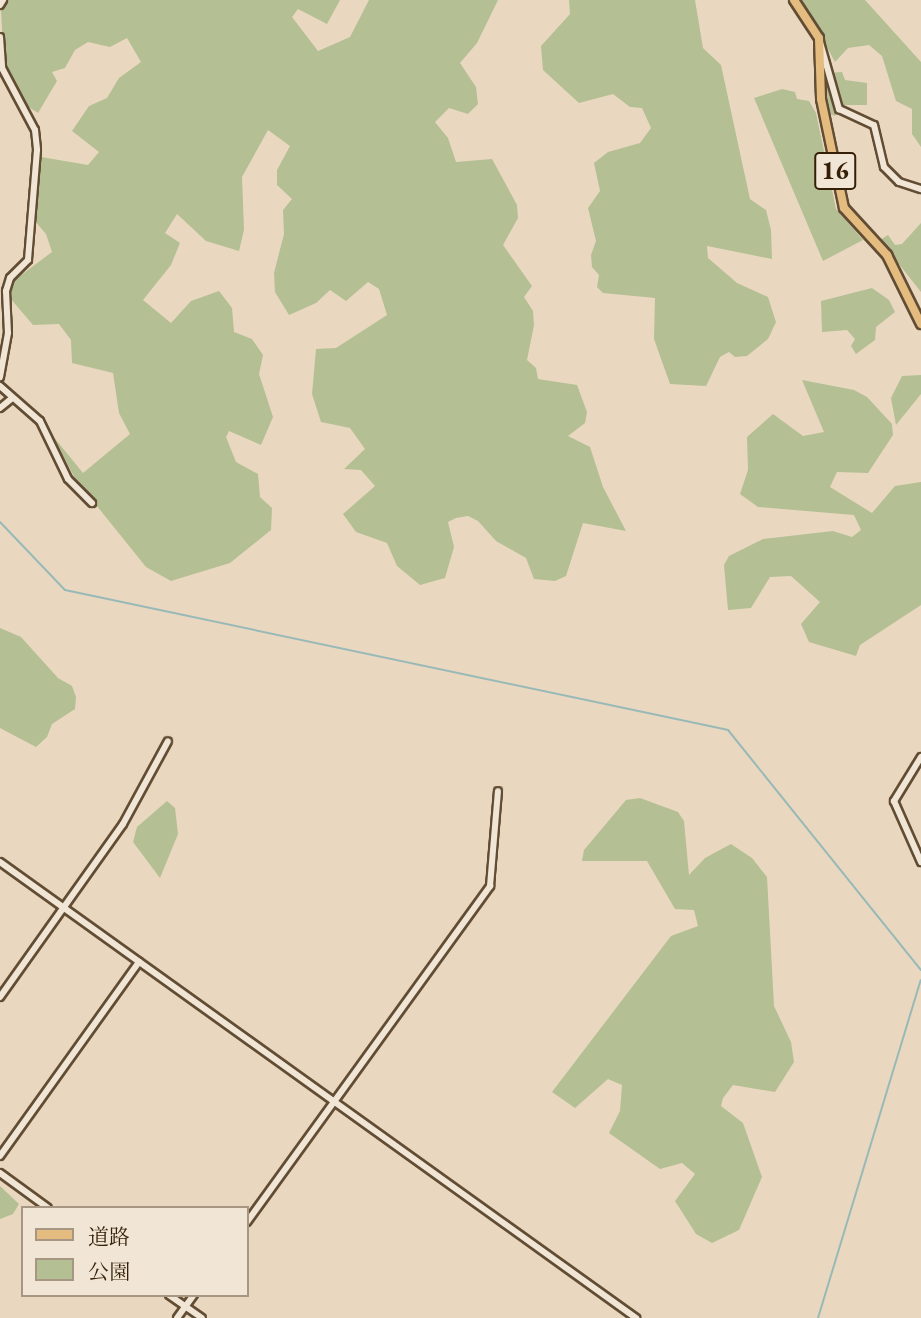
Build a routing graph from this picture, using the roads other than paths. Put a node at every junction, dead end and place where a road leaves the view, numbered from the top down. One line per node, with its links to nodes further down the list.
1 (3, 0): 3 (street)
2 (794, 0): 5 (main road)
3 (0, 5)
4 (0, 37): 8 (street)
5 (820, 43): 6 (street); 7 (main road, 16)
6 (921, 189)
7 (921, 324)
8 (0, 377)
9 (0, 386): 10 (street)
10 (11, 399): 11 (street); 12 (street)
11 (0, 408)
12 (92, 503)
13 (168, 741): 18 (street)
14 (921, 757): 16 (street)
15 (498, 791): 21 (street)
16 (921, 862)
17 (0, 863): 18 (street)
18 (64, 908): 19 (street); 20 (street)
19 (139, 962): 21 (street); 22 (street)
20 (0, 997)
21 (333, 1103): 25 (street); 31 (street)
22 (0, 1156)
23 (0, 1173): 24 (street)
24 (45, 1206)
25 (248, 1221)
26 (172, 1297): 28 (street)
27 (193, 1297): 28 (street)
28 (186, 1307): 29 (street); 30 (street)
29 (177, 1318)
30 (202, 1318)
31 (636, 1318)

